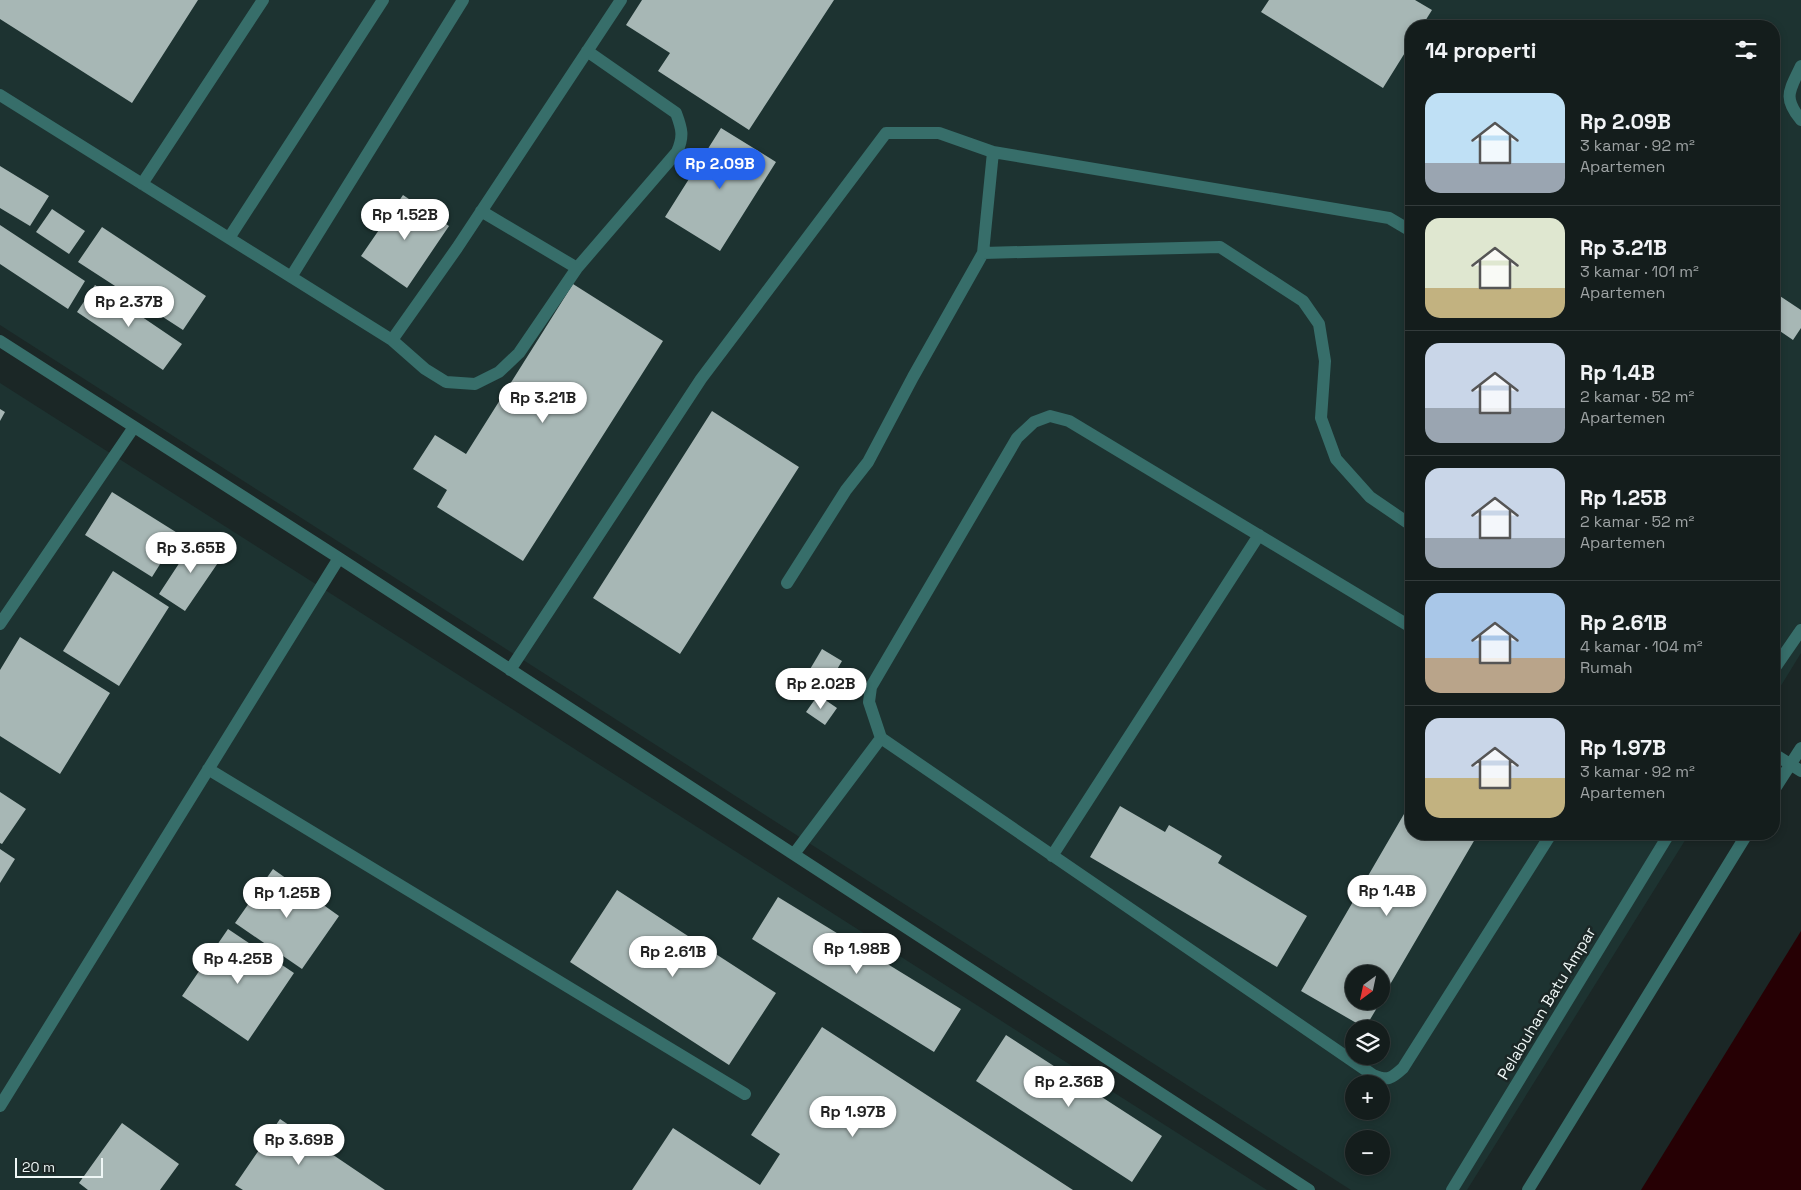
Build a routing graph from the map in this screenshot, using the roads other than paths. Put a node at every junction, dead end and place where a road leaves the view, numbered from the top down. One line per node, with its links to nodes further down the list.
1 (263, 0): 10 (lane)
2 (383, 0): 13 (lane)
3 (463, 0): 16 (lane)
4 (621, 0): 5 (lane)
5 (587, 51): 11 (lane); 15 (lane)
6 (1801, 66): 8 (lane)
7 (0, 95): 10 (lane)
8 (1801, 120)
9 (993, 152): 12 (lane); 14 (lane); 28 (lane)
10 (142, 184): 13 (lane)
11 (481, 211): 15 (lane); 17 (lane)
12 (1405, 227)
13 (230, 238): 16 (lane)
14 (983, 253): 20 (lane); 23 (lane)
15 (577, 268): 17 (lane)
16 (291, 277): 17 (lane)
17 (392, 340)
18 (0, 341): 19 (lane)
19 (134, 427): 22 (lane); 24 (lane)
20 (1405, 521)
21 (1259, 535): 25 (lane); 29 (lane); 40 (lane)
22 (339, 558): 28 (lane); 33 (lane)
23 (787, 582)
24 (1, 619)
25 (1405, 623)
26 (1801, 630): 27 (lane)
27 (1780, 660)
28 (510, 670): 39 (lane)
29 (881, 738): 39 (lane); 40 (lane)
30 (1801, 748): 32 (lane)
31 (1780, 758): 32 (lane)
32 (1790, 764): 34 (lane); 35 (lane)
33 (208, 769): 41 (lane); 42 (lane)
34 (1801, 771)
35 (1780, 780)
36 (1547, 840): 40 (lane)
37 (1665, 840): 44 (lane, Pelabuhan Batu Ampar)
38 (1743, 840): 45 (lane)
39 (794, 854): 43 (lane)
40 (1052, 856)
41 (744, 1094)
42 (0, 1106)
43 (1309, 1190)
44 (1452, 1190)
45 (1528, 1190)

